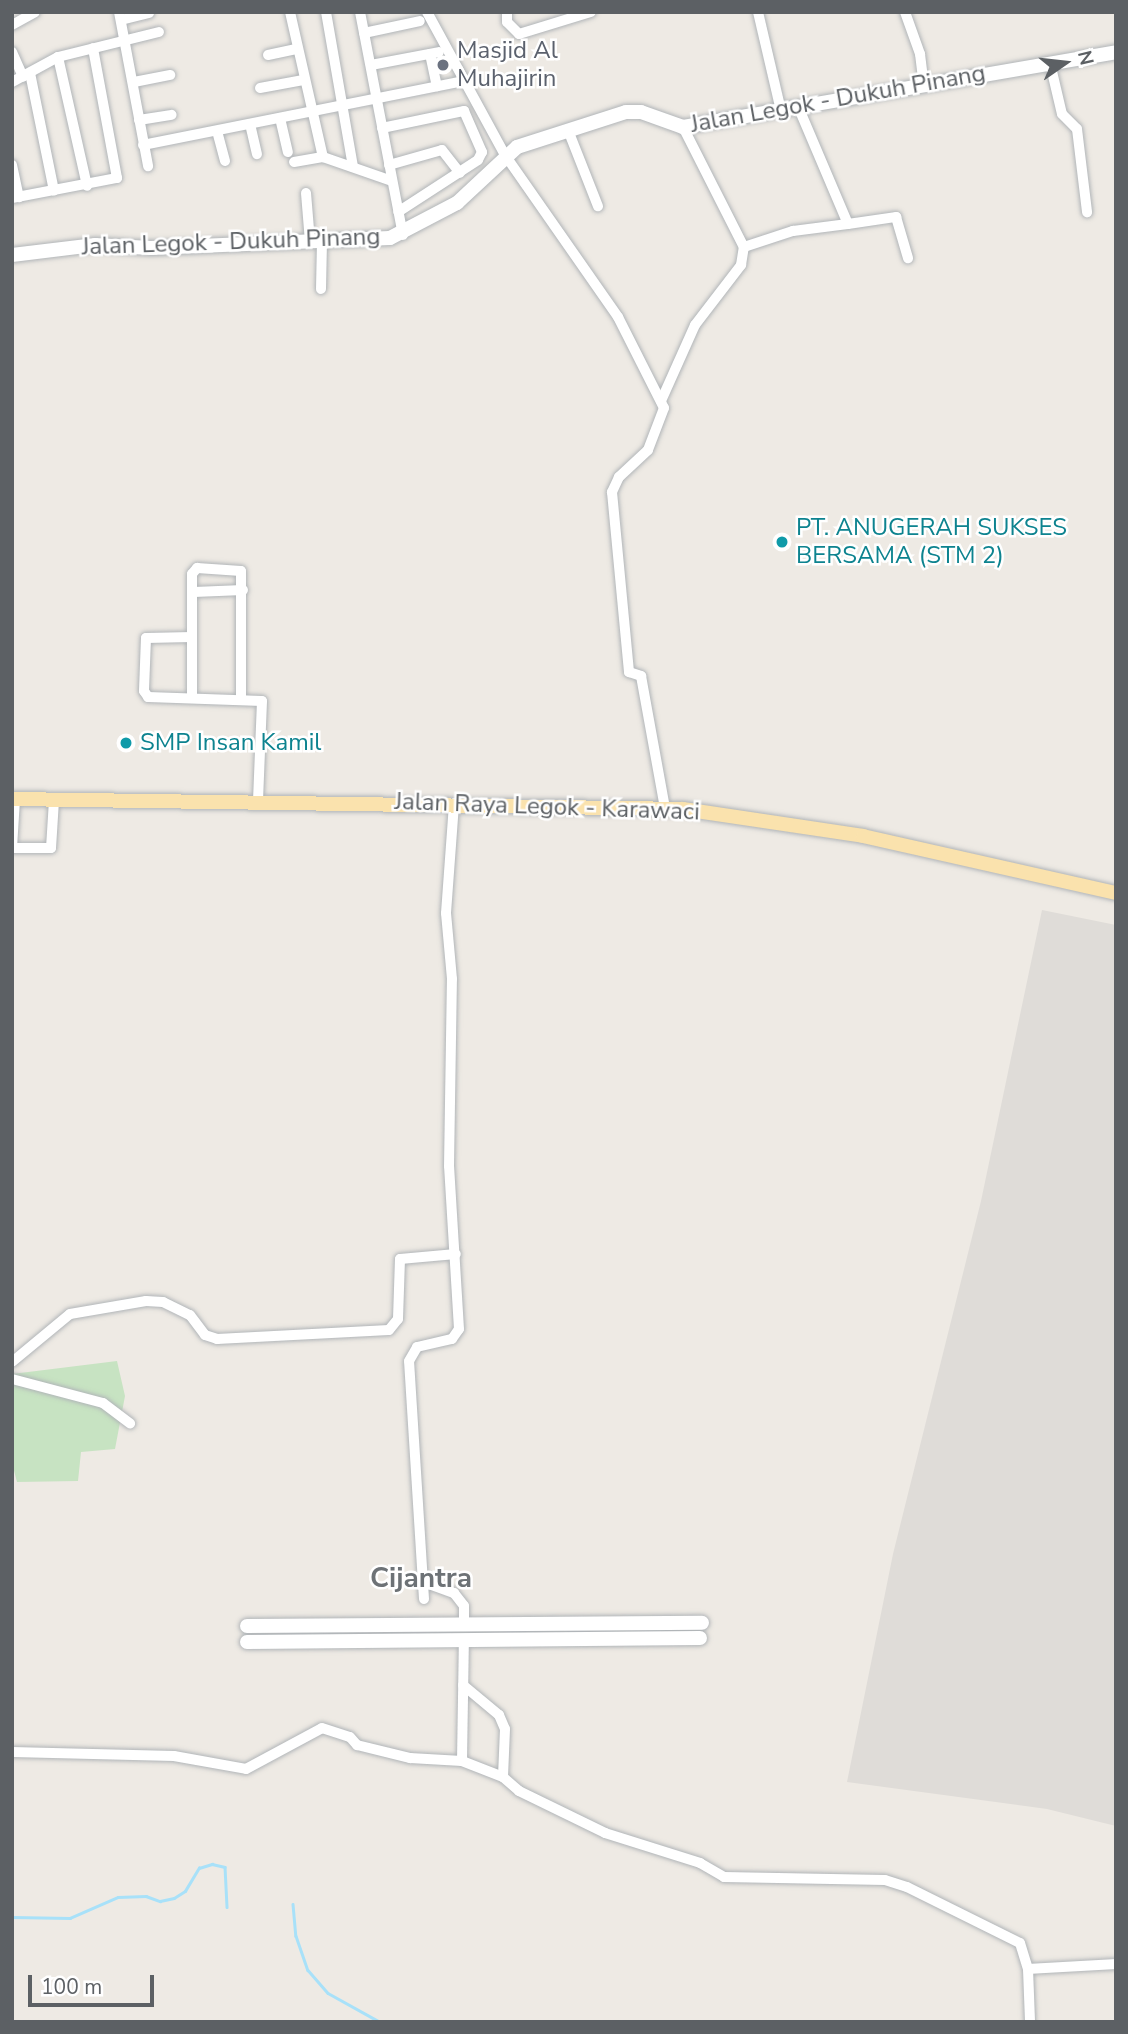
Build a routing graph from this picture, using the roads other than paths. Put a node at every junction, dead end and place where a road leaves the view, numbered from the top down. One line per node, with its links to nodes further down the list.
1 (35, 12): 13 (street)
2 (290, 12): 18 (street)
3 (326, 12): 35 (street)
4 (359, 12): 15 (street)
5 (427, 12): 36 (street)
6 (507, 12): 7 (street)
7 (592, 12)
8 (758, 12): 40 (street)
9 (905, 12): 32 (street)
10 (149, 13): 11 (street)
11 (120, 16): 16 (street)
12 (420, 21): 15 (street)
13 (12, 25)
14 (159, 32): 16 (street)
15 (364, 33): 24 (street)
16 (126, 41): 17 (street); 29 (street)
17 (93, 48): 22 (street); 62 (street)
18 (296, 49): 21 (street); 27 (street)
19 (12, 52): 25 (street)
20 (1116, 52): 23 (street, Jalan Legok - Dukuh Pinang)
21 (268, 55)
22 (58, 57): 25 (street); 62 (street)
23 (1050, 62): 32 (street, Jalan Legok - Dukuh Pinang); 68 (street)
24 (371, 65): 31 (street); 34 (street)
25 (26, 75): 28 (street); 63 (street)
26 (170, 75): 29 (street)
27 (303, 80): 33 (street); 38 (street)
28 (12, 82)
29 (134, 82): 43 (street)
30 (457, 82): 31 (street)
31 (437, 86): 34 (street)
32 (924, 86): 37 (street, Jalan Legok - Dukuh Pinang)
33 (260, 88)
34 (376, 98): 35 (street); 46 (street)
35 (342, 106): 38 (street); 59 (street)
36 (482, 106): 39 (street); 52 (street)
37 (798, 106): 40 (street, Jalan Legok - Dukuh Pinang); 69 (street)
38 (311, 111): 42 (street); 53 (street)
39 (464, 111): 46 (street); 60 (street)
40 (781, 111): 45 (street, Jalan Legok - Dukuh Pinang)
41 (172, 115): 43 (street)
42 (280, 118): 44 (street); 50 (street)
43 (139, 120): 49 (street)
44 (250, 124): 48 (street); 51 (street)
45 (683, 127): 47 (street, Jalan Legok - Dukuh Pinang); 72 (street)
46 (382, 128): 57 (street)
47 (568, 130): 52 (street, Jalan Legok - Dukuh Pinang); 66 (street)
48 (217, 131): 49 (street); 54 (street)
49 (144, 145): 58 (street)
50 (288, 152)
51 (257, 154)
52 (505, 155): 70 (street, Jalan Legok - Dukuh Pinang); 76 (street)
53 (323, 157): 55 (street); 59 (street)
54 (225, 161)
55 (294, 162)
56 (12, 165): 65 (street)
57 (389, 165): 60 (street); 61 (street)
58 (148, 166)
59 (353, 167): 61 (street)
60 (460, 173): 67 (street)
61 (392, 181): 67 (street)
62 (86, 186): 63 (street)
63 (54, 191): 65 (street)
64 (306, 193): 71 (street)
65 (16, 197)
66 (598, 206)
67 (398, 212): 70 (street)
68 (1087, 212)
69 (848, 224): 72 (street); 74 (street)
70 (403, 234): 71 (street, Jalan Legok - Dukuh Pinang)
71 (316, 242): 73 (street, Jalan Legok - Dukuh Pinang); 75 (street)
72 (744, 247): 76 (street)
73 (12, 255)
74 (908, 258)
75 (321, 289)
76 (661, 401): 86 (street)
77 (243, 590): 78 (street); 78 (street); 81 (street)
78 (194, 592): 79 (street)
79 (192, 637): 80 (street); 80 (street)
80 (192, 698): 81 (street)
81 (241, 698): 84 (street)
82 (14, 799): 83 (main road, Jalan Raya Legok - Karawaci); 87 (street)
83 (54, 800): 84 (main road, Jalan Raya Legok - Karawaci); 87 (street)
84 (258, 801): 85 (main road, Jalan Raya Legok - Karawaci)
85 (454, 803): 86 (main road, Jalan Raya Legok - Karawaci); 89 (street)
86 (665, 808): 88 (main road, Jalan Raya Legok - Karawaci)
87 (12, 848)
88 (1116, 892)
89 (456, 1254): 90 (street); 93 (street)
90 (12, 1362)
91 (12, 1379): 92 (street)
92 (130, 1423)
93 (423, 1575): 94 (street); 96 (street)
94 (424, 1600)
95 (702, 1623): 97 (street)
96 (464, 1625): 97 (street); 99 (street)
97 (526, 1625): 102 (street)
98 (247, 1626): 99 (street)
99 (364, 1626): 103 (street)
100 (700, 1639): 102 (street)
101 (464, 1640): 102 (street); 103 (street); 105 (street)
102 (526, 1640)
103 (364, 1641): 104 (street)
104 (247, 1642)
105 (463, 1685): 107 (street); 108 (street)
106 (12, 1752): 107 (street)
107 (462, 1760): 108 (street)
108 (503, 1777): 110 (street)
109 (1116, 1964): 110 (street)
110 (1028, 1969): 111 (street)
111 (1030, 2022)

